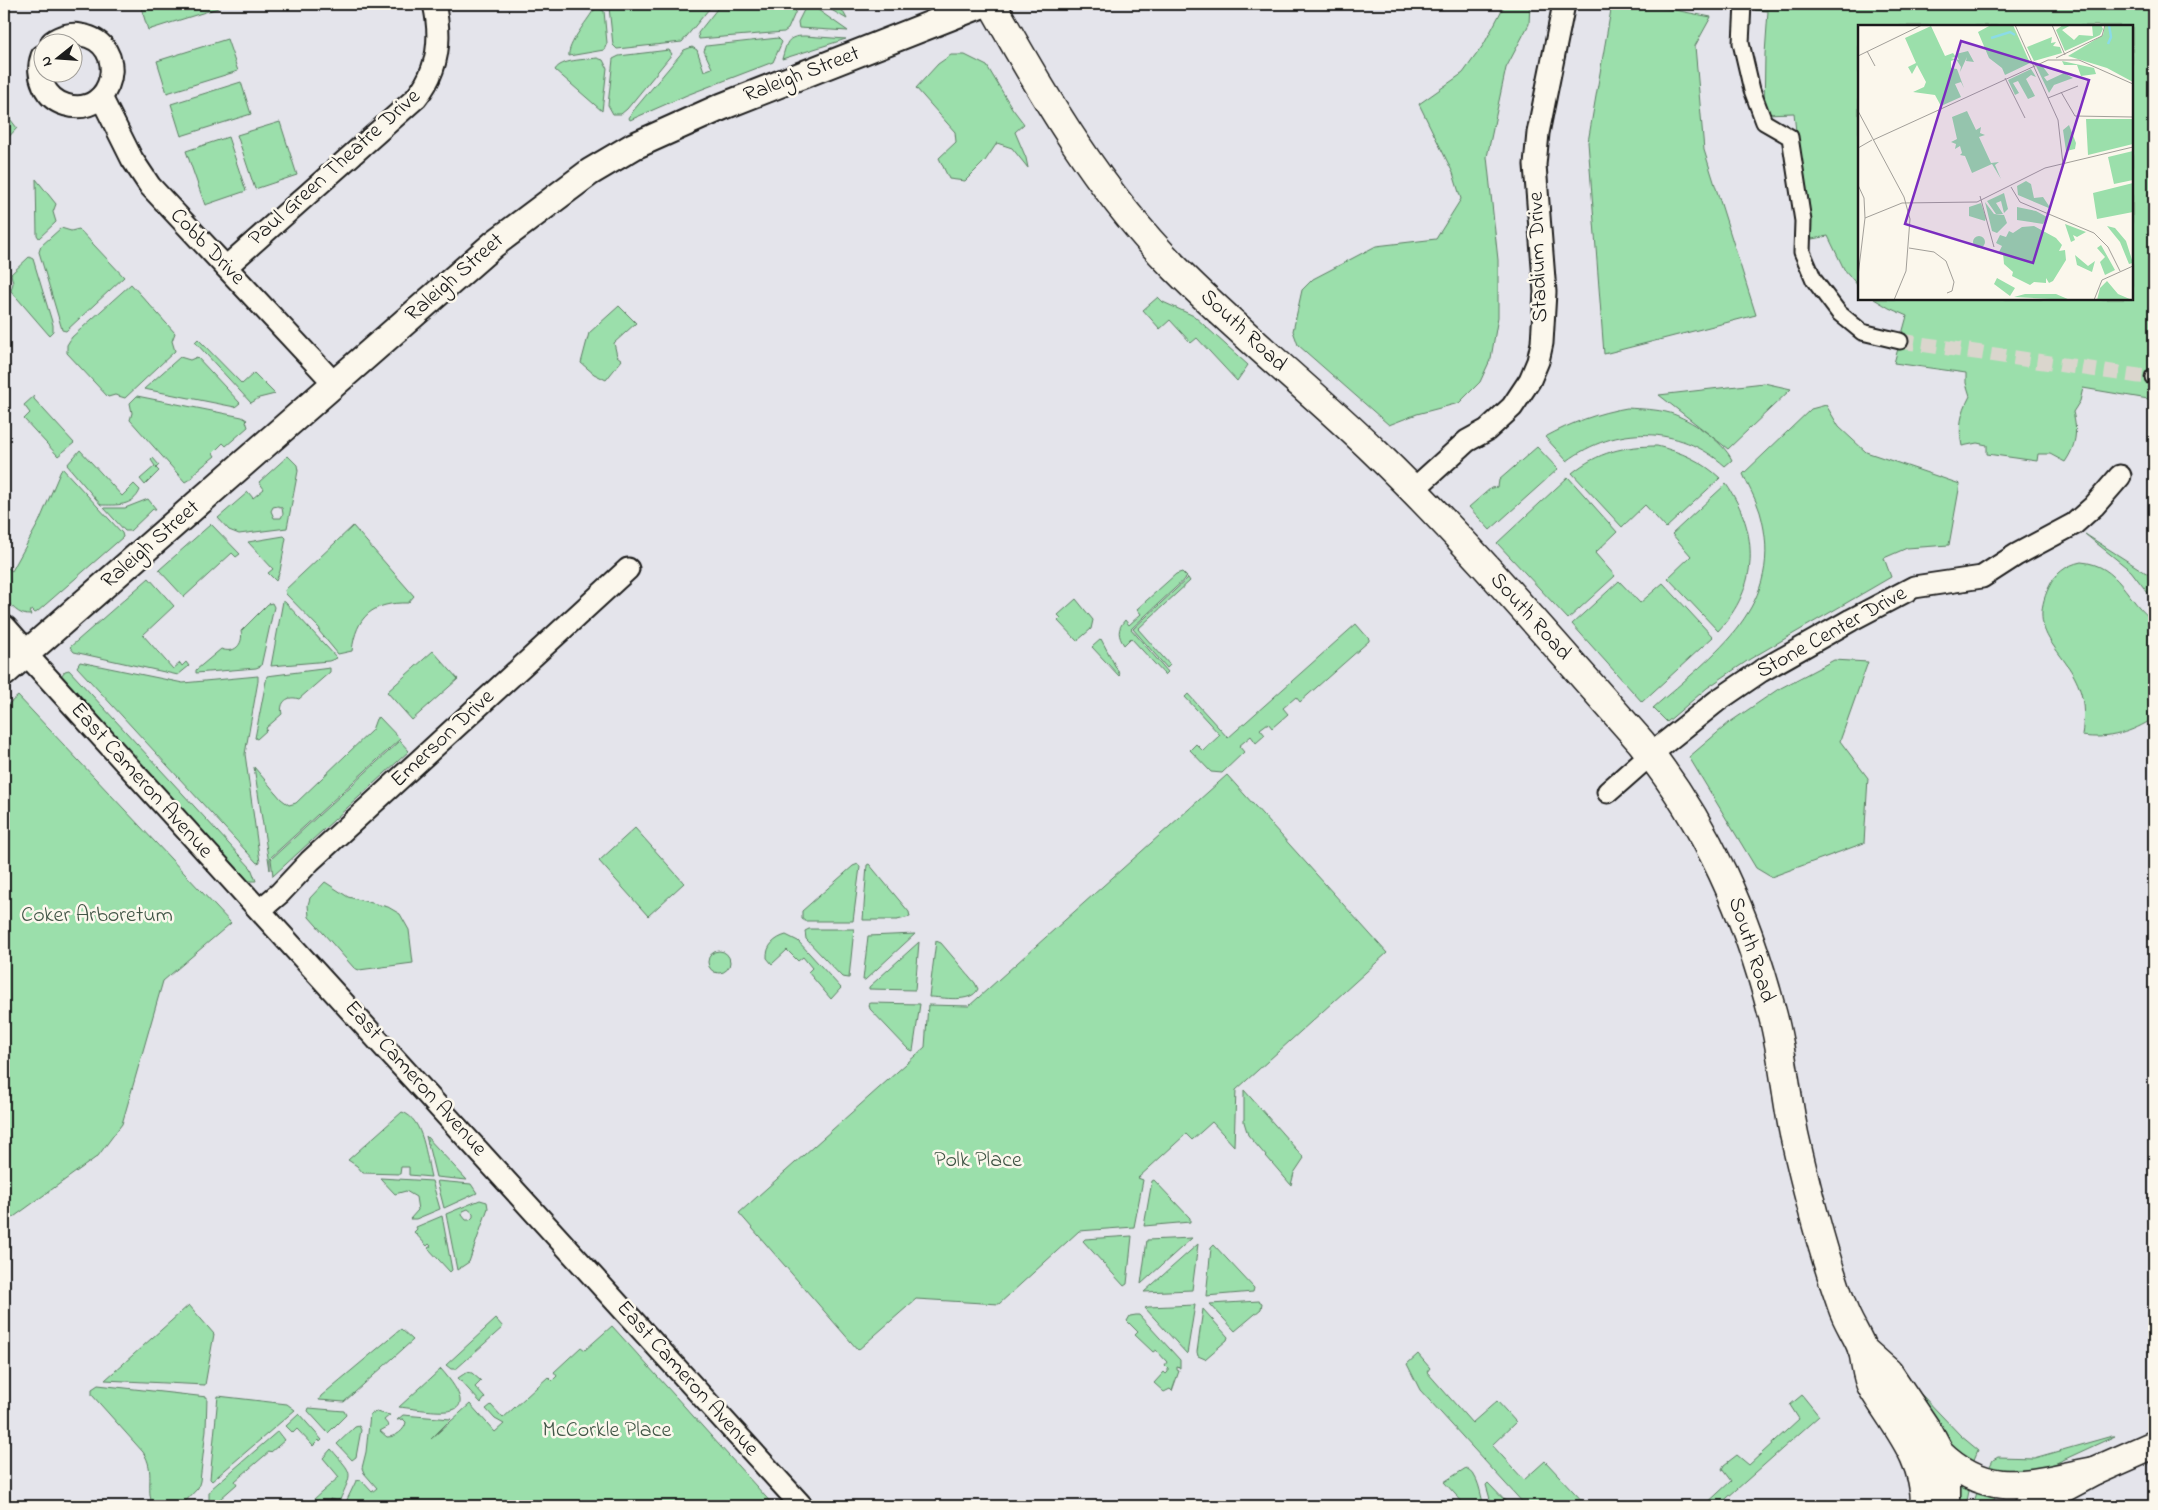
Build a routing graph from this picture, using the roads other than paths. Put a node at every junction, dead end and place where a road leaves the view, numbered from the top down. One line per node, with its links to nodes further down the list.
1 (434, 4): 9 (street, Paul Green Theatre Drive)
2 (983, 4): 11 (street, Raleigh Street)
3 (992, 4): 13 (main road, South Road)
4 (1564, 4): 13 (street, Stadium Drive)
5 (1742, 4): 10 (street)
6 (82, 35): 8 (street)
7 (41, 82): 8 (street)
8 (101, 97): 9 (street, Cobb Drive)
9 (226, 267): 11 (street, Cobb Drive)
10 (1900, 341)
11 (334, 383): 16 (street, Raleigh Street)
12 (2120, 476): 18 (street, Stone Center Drive)
13 (1413, 490): 18 (main road, South Road)
14 (628, 569): 20 (street, Emerson Drive)
15 (4, 629): 16 (street)
16 (26, 654): 17 (street, Raleigh Street); 20 (street, East Cameron Avenue)
17 (4, 673)
18 (1651, 754): 19 (street, Stone Center Drive); 21 (main road, South Road)
19 (1608, 792)
20 (260, 910): 25 (street, East Cameron Avenue)
21 (1862, 1349): 23 (main road, South Road); 26 (main road, South Road)
22 (2154, 1445): 24 (main road)
23 (1939, 1452): 24 (main road); 27 (main road, South Road)
24 (2095, 1471): 28 (main road)
25 (802, 1506)
26 (1924, 1506)
27 (1946, 1506)
28 (2028, 1506)

